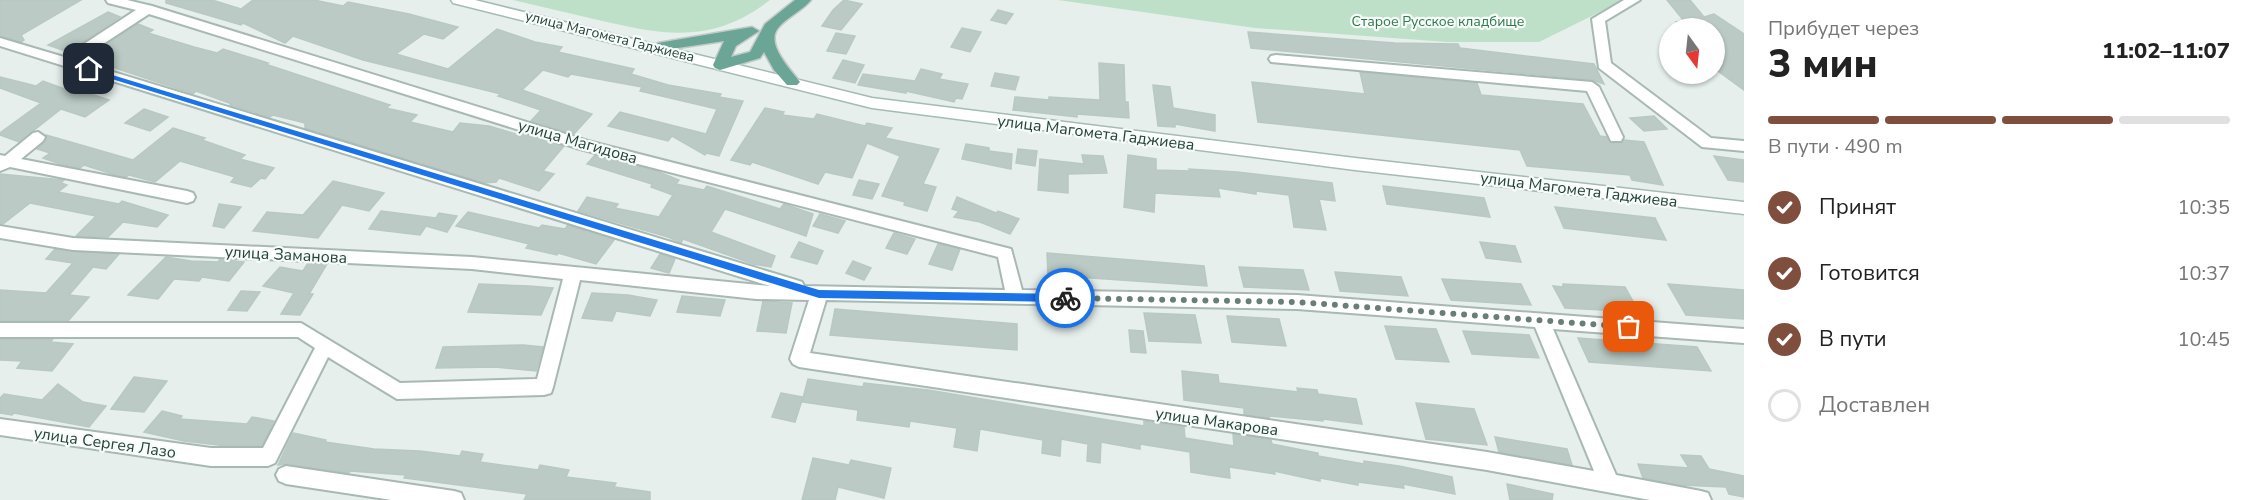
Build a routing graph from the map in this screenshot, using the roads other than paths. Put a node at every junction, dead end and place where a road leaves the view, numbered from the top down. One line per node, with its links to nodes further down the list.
1 (112, 0): 6 (street, улица Магидова)
2 (458, 0): 13 (main road, улица Магомета Гаджиева)
3 (464, 0): 10 (main road, улица Магомета Гаджиева)
4 (802, 0): 7 (main road); 8 (main road)
5 (1634, 0): 17 (street)
6 (147, 9): 12 (street); 24 (street, улица Магидова)
7 (752, 31): 10 (main road); 13 (main road)
8 (768, 32): 13 (main road); 14 (main road)
9 (0, 42): 12 (street)
10 (658, 47): 13 (main road, улица Магомета Гаджиева)
11 (1276, 59): 16 (street)
12 (66, 62): 23 (street)
13 (721, 64): 14 (main road, улица Магомета Гаджиева); 20 (main road, улица Магомета Гаджиева)
14 (792, 82): 20 (main road, улица Магомета Гаджиева)
15 (39, 137): 18 (street)
16 (1617, 137)
17 (1744, 146)
18 (3, 163): 19 (street)
19 (187, 197)
20 (1744, 207)
21 (0, 232): 22 (street, улица Заманова)
22 (573, 273): 23 (street, улица Заманова); 28 (street)
23 (819, 294): 24 (street); 31 (street, улица Макарова)
24 (1015, 297): 25 (street)
25 (1541, 320): 27 (street); 31 (street)
26 (0, 330): 28 (street)
27 (1744, 336)
28 (325, 345): 29 (street, улица Сергея Лазо)
29 (0, 427)
30 (286, 476): 32 (street)
31 (1609, 483): 33 (street, улица Макарова)
32 (454, 500)
33 (1701, 500)

